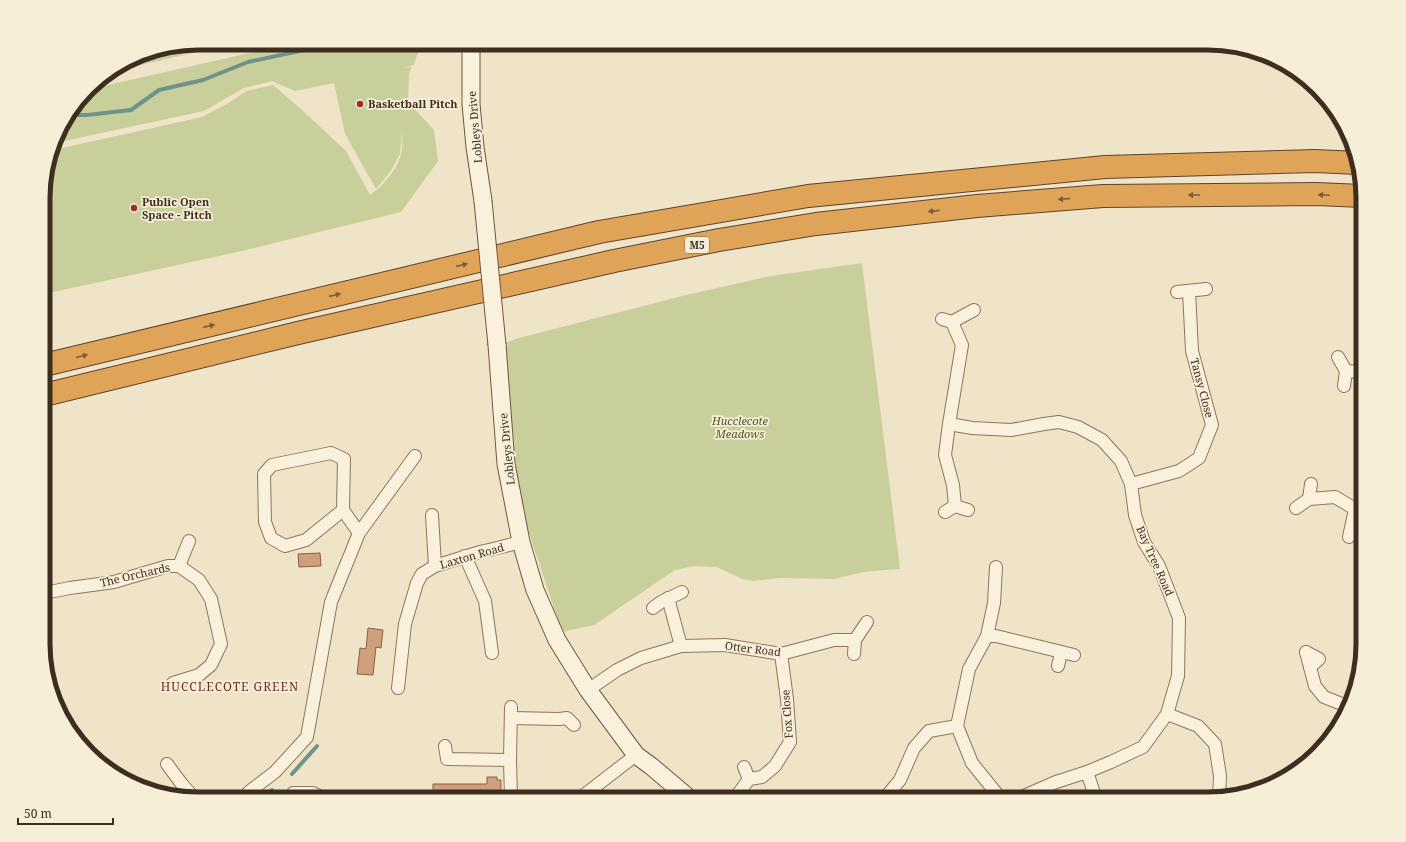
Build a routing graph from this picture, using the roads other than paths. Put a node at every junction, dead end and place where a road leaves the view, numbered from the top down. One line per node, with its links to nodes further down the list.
1 (471, 50): 26 (street, Lobleys Drive, bridge)
2 (1352, 163): 7 (highway, one-way to 2)
3 (1356, 196): 11 (highway, M5, one-way to 11)
4 (1206, 289): 14 (street, Tansy Close)
5 (974, 310): 12 (street)
6 (1338, 357): 8 (street)
7 (50, 364)
8 (1346, 371): 9 (street); 10 (street)
9 (1356, 372)
10 (1344, 386)
11 (50, 394)
12 (949, 424): 14 (street, Bay Tree Road); 20 (street)
13 (415, 456): 23 (street)
14 (1131, 484): 50 (street, Bay Tree Road)
15 (1311, 484): 16 (street)
16 (1310, 499): 17 (street); 18 (street)
17 (1356, 506)
18 (1296, 508)
19 (343, 510): 19 (street); 23 (street)
20 (968, 510)
21 (432, 516): 29 (street)
22 (1356, 517): 24 (street)
23 (359, 533): 61 (street)
24 (1349, 537)
25 (189, 541): 28 (street, The Orchards)
26 (521, 542): 27 (street, Laxton Road); 48 (street, Lobleys Drive)
27 (465, 556): 29 (street, Laxton Road); 40 (street)
28 (179, 566): 32 (street, The Orchards); 46 (street, The Orchards)
29 (435, 566): 47 (street, Laxton Road)
30 (996, 567): 36 (street)
31 (682, 592): 33 (street)
32 (50, 593)
33 (668, 598): 34 (street); 38 (street)
34 (653, 608)
35 (866, 622): 37 (street)
36 (987, 636): 41 (street); 52 (street)
37 (855, 640): 42 (street, Otter Road); 43 (street)
38 (681, 646): 42 (street, Otter Road); 48 (street, Otter Road)
39 (1306, 652): 49 (street)
40 (492, 653)
41 (1062, 653): 44 (street); 45 (street)
42 (781, 654): 59 (street, Fox Close)
43 (854, 654)
44 (1074, 655)
45 (1058, 666)
46 (173, 683)
47 (398, 688)
48 (588, 690): 54 (street, Lobleys Drive)
49 (1343, 704)
50 (1167, 714): 58 (street, Bay Tree Road); 72 (street)
51 (574, 725): 55 (street)
52 (957, 726): 68 (street); 69 (street)
53 (445, 746): 55 (street)
54 (636, 755): 65 (street); 66 (street, Lobleys Drive)
55 (510, 760): 64 (street)
56 (167, 764): 60 (street)
57 (744, 766): 59 (street)
58 (1087, 772): 70 (street, Bay Tree Road); 71 (street)
59 (748, 779): 67 (street)
60 (189, 792)
61 (249, 792)
62 (300, 792): 63 (street)
63 (316, 792)
64 (511, 792)
65 (588, 792)
66 (680, 792)
67 (739, 792)
68 (890, 792)
69 (995, 792)
70 (1033, 792)
71 (1094, 792)
72 (1219, 792)

